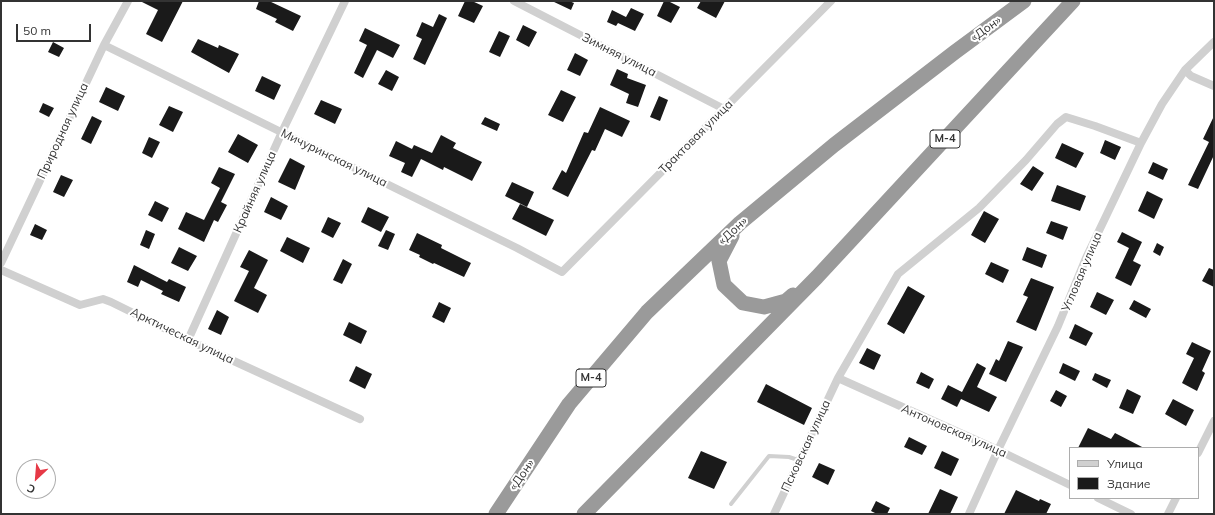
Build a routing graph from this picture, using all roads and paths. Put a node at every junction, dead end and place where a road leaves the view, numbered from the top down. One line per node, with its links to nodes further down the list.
1 (128, 1): 8 (street, Природная улица)
2 (345, 1): 12 (street, Крайняя улица)
3 (514, 1): 11 (street, Зимняя улица)
4 (831, 1): 11 (street, Трактовая улица)
5 (1024, 1): 14 (highway, «Дон» / М-4)
6 (1073, 1): 18 (highway, М-4)
7 (1214, 42): 9 (street, Угловая улица)
8 (104, 45): 12 (street, Мичуринская улица); 15 (street, Природная улица)
9 (1184, 70): 10 (street); 13 (street, Угловая улица)
10 (1214, 86)
11 (724, 109): 17 (street, Трактовая улица)
12 (282, 132): 17 (street, Мичуринская улица); 19 (street, Крайняя улица)
13 (1141, 143): 20 (street, Псковская улица); 23 (street, Угловая улица)
14 (740, 223): 18 (highway, М-4); 30 (highway, «Дон» / М-4)
15 (1, 263)
16 (1, 270): 19 (street, Арктическая улица)
17 (562, 272)
18 (817, 277): 31 (highway, М-4)
19 (188, 340): 21 (street, Арктическая улица)
20 (838, 378): 23 (street, Антоновская улица); 25 (street, Псковская улица)
21 (360, 420)
22 (1214, 420): 24 (street)
23 (998, 450): 26 (street, Антоновская улица); 33 (street, Угловая улица)
24 (1199, 451)
25 (798, 460): 29 (lane); 32 (street, Псковская улица)
26 (1069, 485)
27 (1100, 499): 34 (street)
28 (1176, 499): 35 (street)
29 (731, 504)
30 (496, 514)
31 (584, 514)
32 (774, 514)
33 (969, 514)
34 (1131, 514)
35 (1168, 514)

